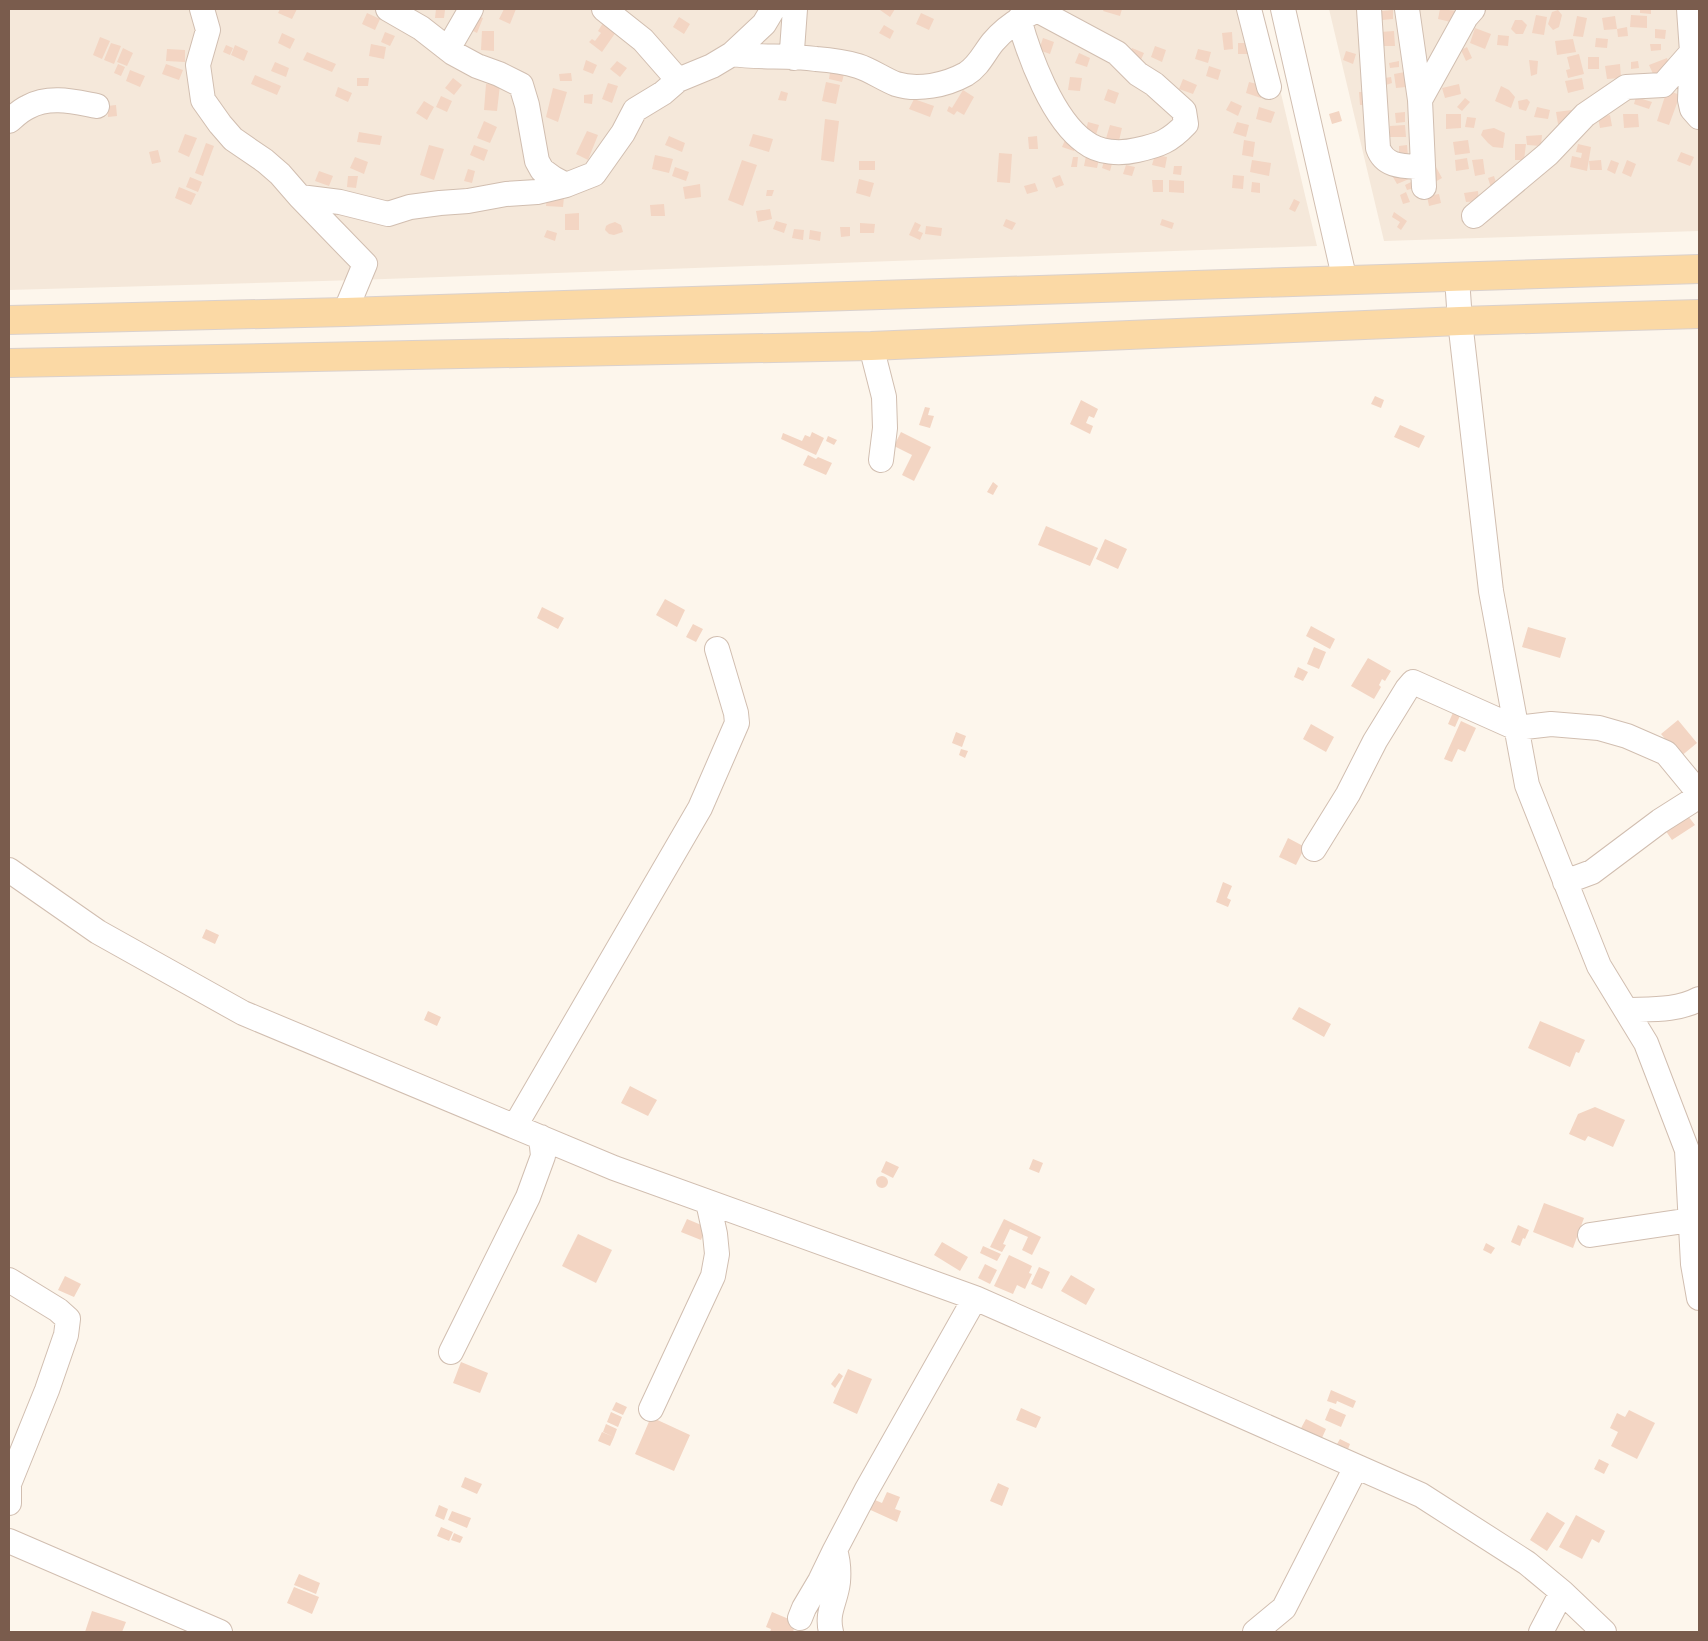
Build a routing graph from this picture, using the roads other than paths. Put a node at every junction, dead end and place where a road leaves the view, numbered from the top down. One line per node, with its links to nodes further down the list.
1 (202, 9): 25 (street)
2 (388, 9): 14 (street)
3 (471, 9): 14 (street)
4 (604, 9): 18 (street)
5 (773, 9): 16 (street)
6 (795, 9): 17 (street)
7 (1248, 9): 19 (street)
8 (1283, 9): 29 (street)
9 (1369, 9): 20 (street)
10 (1407, 9): 20 (street)
11 (1473, 9): 20 (street)
12 (1689, 9): 15 (street)
13 (1030, 13): 13 (street); 17 (street)
14 (448, 49): 24 (street)
15 (1692, 52): 22 (street); 26 (street)
16 (732, 54): 17 (street); 18 (street)
17 (794, 58)
18 (678, 80): 24 (street)
19 (1270, 87)
20 (1420, 100)
21 (98, 106): 23 (street)
22 (1699, 117)
23 (9, 121)
24 (566, 185): 25 (street)
25 (300, 197): 30 (street)
26 (1474, 216)
27 (1699, 269): 28 (main road)
28 (1456, 278): 29 (main road); 33 (street)
29 (1345, 281): 30 (main road)
30 (345, 312): 32 (main road)
31 (1699, 314): 33 (main road)
32 (9, 320)
33 (1460, 322): 34 (main road); 38 (street)
34 (871, 346): 35 (main road); 36 (street)
35 (9, 363)
36 (881, 460)
37 (717, 649): 44 (street)
38 (1516, 728): 39 (street); 41 (street); 41 (street)
39 (1314, 849)
40 (9, 870): 44 (street)
41 (1565, 882): 43 (street)
42 (1699, 999): 43 (street)
43 (1626, 1010): 47 (street)
44 (515, 1126): 45 (street)
45 (541, 1137): 46 (street); 52 (street)
46 (708, 1202): 50 (street); 53 (street)
47 (1691, 1220): 48 (street); 51 (street)
48 (1590, 1235)
49 (9, 1280): 55 (street)
50 (975, 1298): 54 (street); 57 (street)
51 (1699, 1298)
52 (451, 1352)
53 (651, 1409)
54 (1356, 1467): 58 (street); 62 (street)
55 (9, 1503)
56 (9, 1541): 60 (street)
57 (835, 1550): 59 (street); 61 (street)
58 (1562, 1592): 63 (street); 64 (street)
59 (800, 1618)
60 (220, 1632)
61 (832, 1632)
62 (1257, 1632)
63 (1541, 1632)
64 (1604, 1632)

